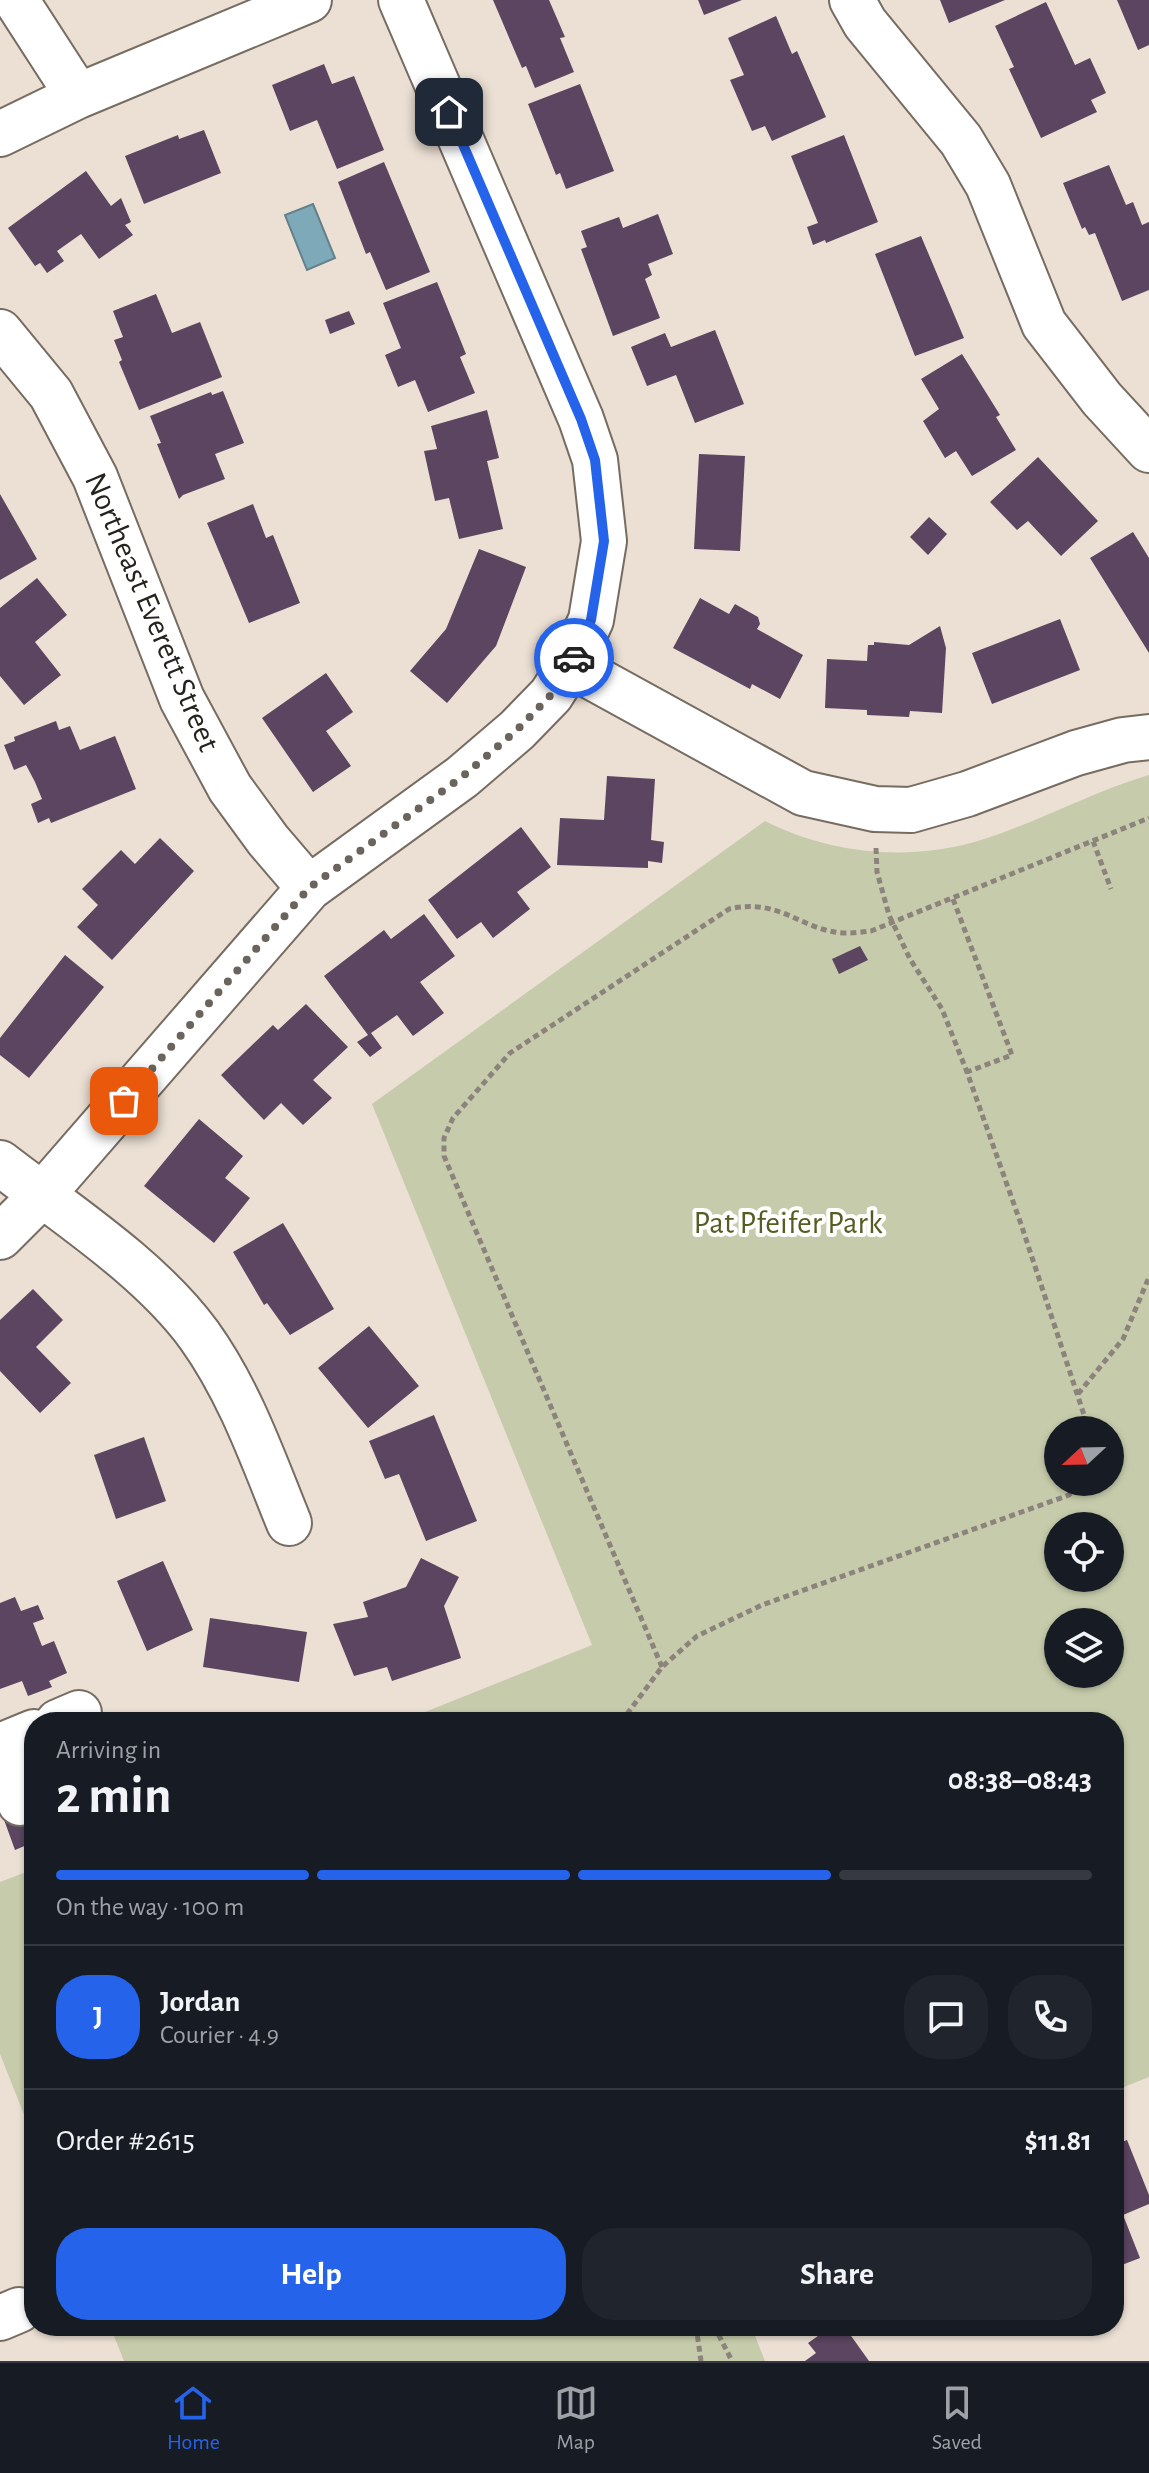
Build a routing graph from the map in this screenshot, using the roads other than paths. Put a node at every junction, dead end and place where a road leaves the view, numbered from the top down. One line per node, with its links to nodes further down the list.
1 (16, 0): 5 (street)
2 (309, 0): 5 (street)
3 (401, 0): 9 (street)
4 (852, 0): 8 (street)
5 (78, 96): 6 (street)
6 (0, 134)
7 (0, 332): 11 (street, Northeast Everett Street)
8 (1149, 450)
9 (570, 665): 10 (street); 11 (street)
10 (1149, 737)
11 (309, 888): 13 (street)
12 (0, 1163): 13 (street)
13 (42, 1195): 14 (street); 15 (street)
14 (0, 1237)
15 (289, 1523)
16 (24, 1736): 17 (street)
17 (0, 1746)
18 (0, 1755): 19 (street)
19 (20, 1803)

